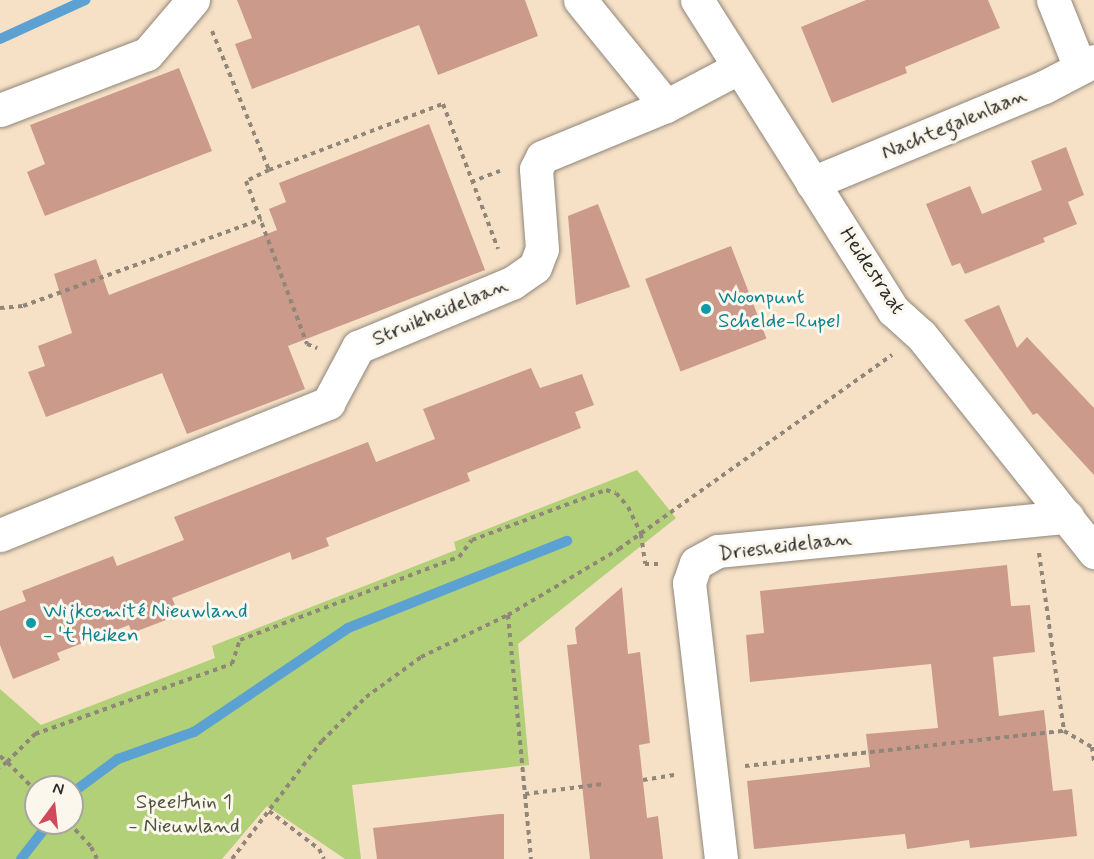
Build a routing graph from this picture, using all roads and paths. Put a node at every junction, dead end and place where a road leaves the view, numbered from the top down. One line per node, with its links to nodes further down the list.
1 (580, 0): 7 (street)
2 (697, 0): 6 (street, Heidestraat)
3 (1053, 0): 5 (street)
4 (200, 11): 8 (street); 9 (path)
5 (1087, 64): 10 (street, Nachtegalenlaan)
6 (738, 68): 7 (street, Struikheidelaan); 10 (street, Heidestraat)
7 (666, 106): 12 (street, Struikheidelaan)
8 (0, 110)
9 (269, 170): 11 (path); 12 (path)
10 (812, 183): 14 (street, Heidestraat)
11 (262, 219): 13 (path); 15 (path)
12 (512, 283): 15 (street, Struikheidelaan)
13 (0, 308)
14 (921, 335): 16 (street, Heidestraat); 18 (path)
15 (351, 362): 19 (street, Struikheidelaan)
16 (1067, 517): 17 (street, Driesheidelaan); 20 (street, Heidestraat)
17 (1035, 520): 21 (street, Driesheidelaan); 23 (path)
18 (641, 534): 21 (path); 22 (path); 25 (path)
19 (0, 536)
20 (1094, 552)
21 (696, 563): 28 (street, Driesheidelaan)
22 (508, 615): 32 (path); 33 (path)
23 (1064, 731): 26 (path); 28 (path)
24 (0, 756): 25 (path)
25 (7, 762): 27 (path); 29 (path)
26 (1094, 762)
27 (0, 767)
28 (711, 770): 30 (path); 39 (street, Driesheidelaan)
29 (24, 779)
30 (642, 780)
31 (603, 784): 32 (path)
32 (525, 794): 38 (path)
33 (269, 811): 36 (path); 37 (path)
34 (80, 835): 35 (path)
35 (97, 859)
36 (232, 859)
37 (324, 859)
38 (531, 859)
39 (721, 859)

